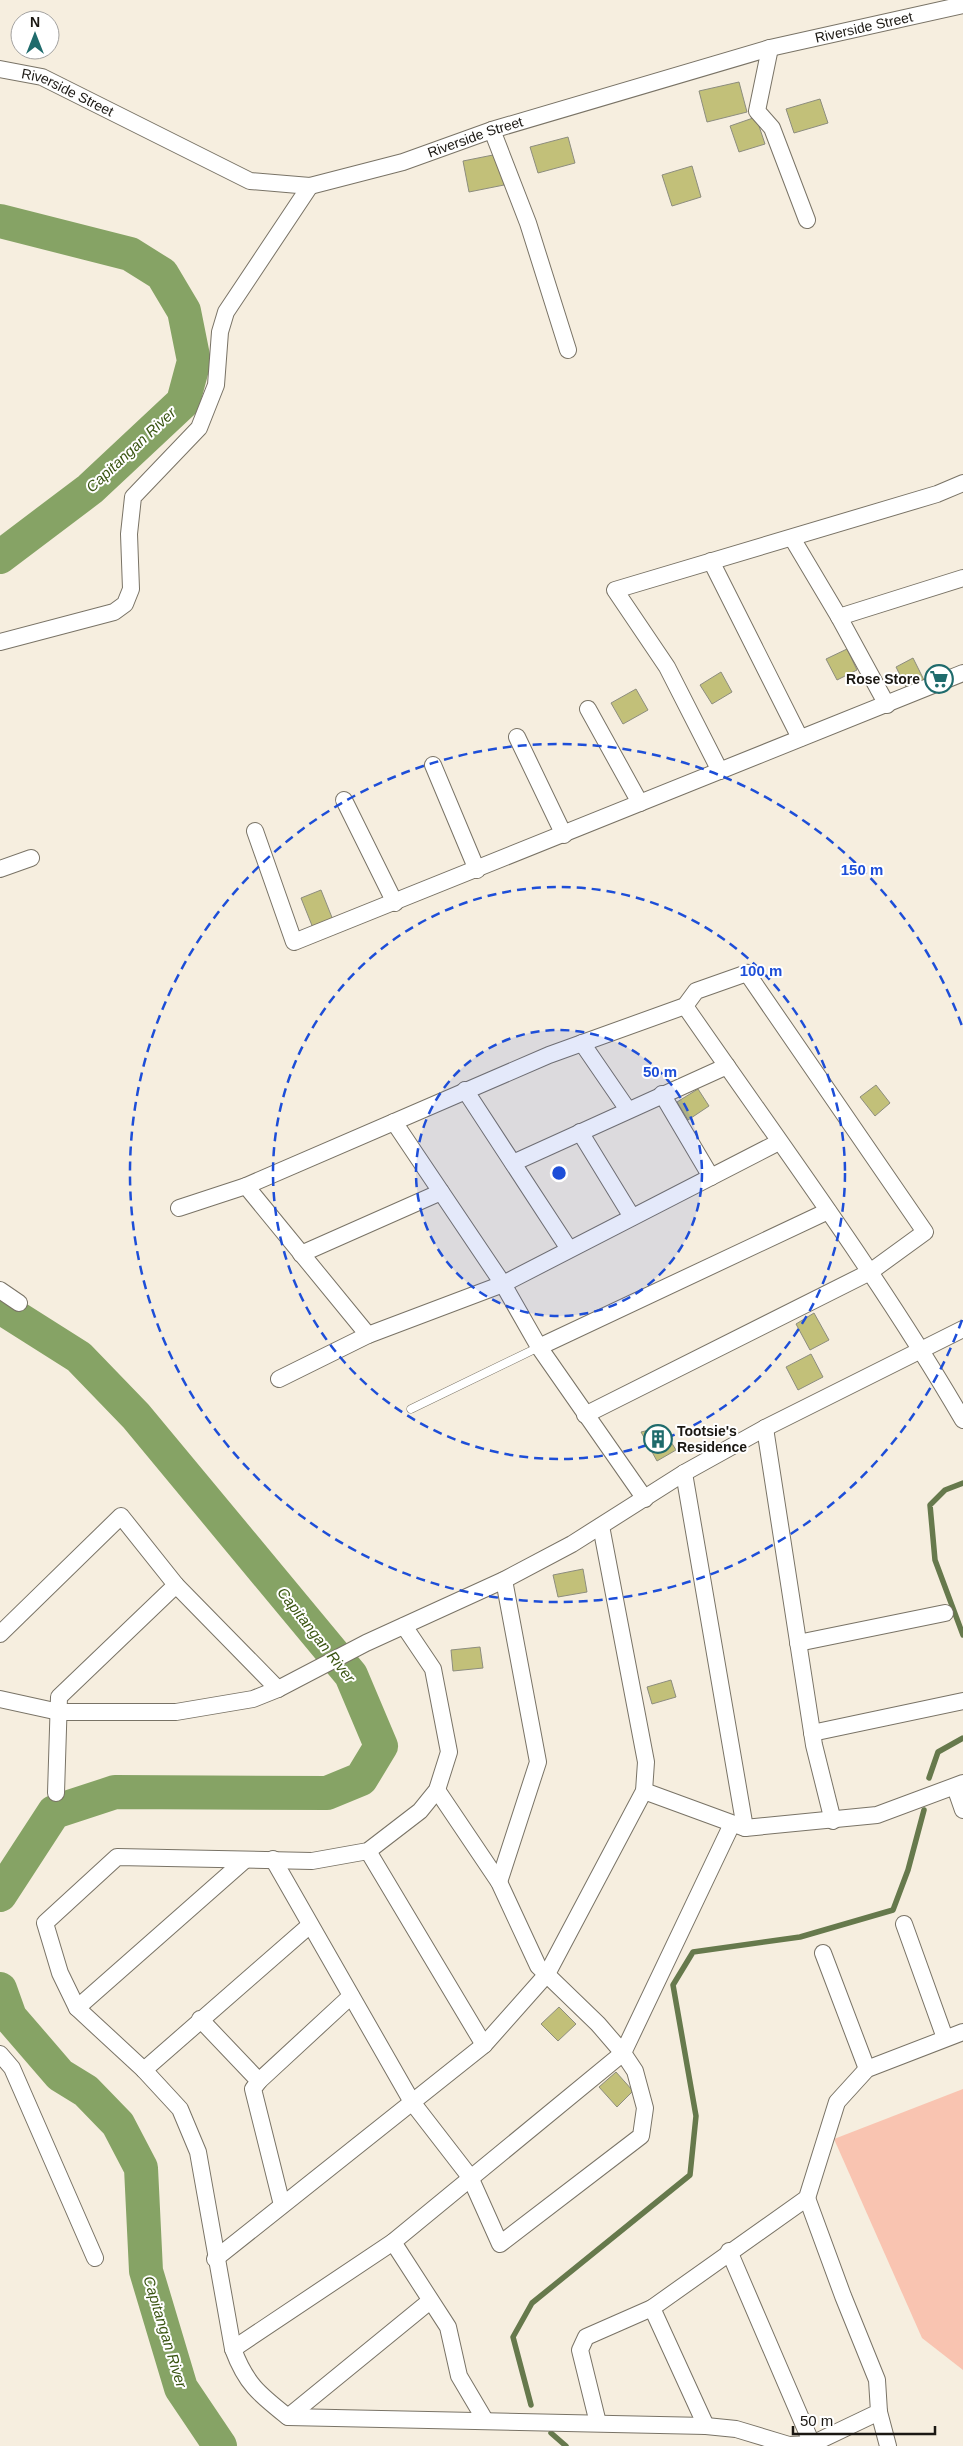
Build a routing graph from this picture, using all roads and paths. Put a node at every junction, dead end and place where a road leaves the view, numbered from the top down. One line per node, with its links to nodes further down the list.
1 (963, 5): 2 (street, Riverside Street)
2 (770, 48): 4 (street, Riverside Street); 6 (street)
3 (0, 69): 5 (street, Riverside Street)
4 (492, 130): 5 (street, Riverside Street); 7 (street)
5 (310, 186): 13 (street)
6 (807, 220)
7 (568, 350)
8 (963, 483): 9 (street)
9 (792, 538): 10 (street); 12 (street)
10 (711, 560): 18 (street); 20 (street)
11 (963, 578): 12 (street)
12 (839, 617): 15 (street)
13 (0, 642)
14 (963, 673): 15 (street)
15 (887, 705): 18 (street)
16 (588, 708): 22 (street)
17 (517, 737): 24 (street)
18 (800, 738): 20 (street)
19 (433, 764): 27 (street)
20 (720, 770): 22 (street)
21 (344, 800): 28 (street)
22 (640, 803): 24 (street)
23 (255, 831): 28 (street)
24 (564, 835): 27 (street)
25 (31, 858): 26 (street)
26 (0, 868)
27 (477, 870): 28 (street)
28 (395, 903)
29 (684, 1006): 30 (street); 31 (street); 47 (street)
30 (582, 1042): 32 (street); 34 (street)
31 (727, 1066): 33 (street); 37 (street)
32 (465, 1090): 35 (street); 38 (street)
33 (662, 1094): 34 (street); 39 (street)
34 (628, 1110): 36 (street)
35 (394, 1122): 40 (street); 41 (street)
36 (580, 1132): 38 (street); 44 (street)
37 (779, 1142): 39 (street); 43 (street)
38 (514, 1163): 45 (street)
39 (711, 1177): 44 (street)
40 (246, 1186): 42 (street); 46 (street)
41 (441, 1192): 46 (street); 48 (street)
42 (179, 1208)
43 (828, 1211): 47 (street); 53 (street)
44 (632, 1217): 45 (street)
45 (569, 1249): 48 (street)
46 (301, 1254): 52 (street)
47 (870, 1272): 54 (street); 57 (street)
48 (503, 1284): 52 (street); 53 (street)
49 (0, 1290): 50 (street)
50 (19, 1302)
51 (963, 1329): 54 (street)
52 (368, 1335): 55 (street)
53 (539, 1346): 56 (lane); 57 (street)
54 (922, 1349): 58 (street); 59 (street)
55 (279, 1379)
56 (411, 1409)
57 (585, 1416): 61 (street)
58 (963, 1420)
59 (764, 1428): 60 (street); 68 (street)
60 (684, 1473): 61 (street); 80 (street)
61 (644, 1499): 62 (street)
62 (600, 1526): 63 (street); 76 (street)
63 (504, 1580): 66 (street); 84 (street)
64 (176, 1585): 67 (street); 69 (street); 72 (street)
65 (946, 1614): 68 (street)
66 (404, 1626): 69 (street); 75 (street)
67 (0, 1634)
68 (798, 1643): 73 (street)
69 (278, 1689): 72 (street)
70 (0, 1699): 72 (street)
71 (963, 1701): 73 (street)
72 (59, 1712): 77 (street)
73 (812, 1733): 79 (street)
74 (959, 1785): 78 (street); 79 (street)
75 (437, 1790): 81 (street); 84 (street)
76 (644, 1791): 80 (street); 88 (street)
77 (56, 1794)
78 (963, 1810)
79 (833, 1821): 80 (street)
80 (739, 1826): 96 (street)
81 (368, 1851): 82 (street); 94 (street)
82 (273, 1859): 83 (street); 86 (street)
83 (245, 1860): 90 (street); 90 (street)
84 (499, 1882): 88 (street)
85 (904, 1924): 93 (street)
86 (310, 1925): 89 (street); 91 (street)
87 (823, 1953): 97 (street)
88 (547, 1974): 94 (street); 96 (street)
89 (351, 1996): 99 (street); 100 (street)
90 (77, 2008): 98 (street)
91 (200, 2019): 98 (street); 99 (street)
92 (963, 2032): 93 (street)
93 (945, 2038): 97 (street)
94 (484, 2045): 100 (street)
95 (0, 2054): 106 (street)
96 (623, 2054): 101 (street); 101 (street)
97 (867, 2069): 102 (street)
98 (144, 2070): 107 (street)
99 (259, 2081): 103 (street)
100 (412, 2102): 101 (street); 103 (street)
101 (470, 2177): 104 (street)
102 (807, 2198): 105 (street); 111 (street)
103 (282, 2205): 107 (street)
104 (393, 2242): 108 (street); 110 (street)
105 (729, 2251): 109 (street); 116 (street)
106 (95, 2258)
107 (215, 2259): 110 (street)
108 (430, 2302): 112 (street); 113 (street)
109 (652, 2308): 114 (street); 115 (street)
110 (233, 2349): 112 (street)
111 (879, 2412): 116 (street); 117 (street)
112 (288, 2417): 113 (street)
113 (485, 2420): 114 (street)
114 (598, 2423): 115 (street)
115 (706, 2426): 116 (street)
116 (812, 2444)
117 (887, 2446)

